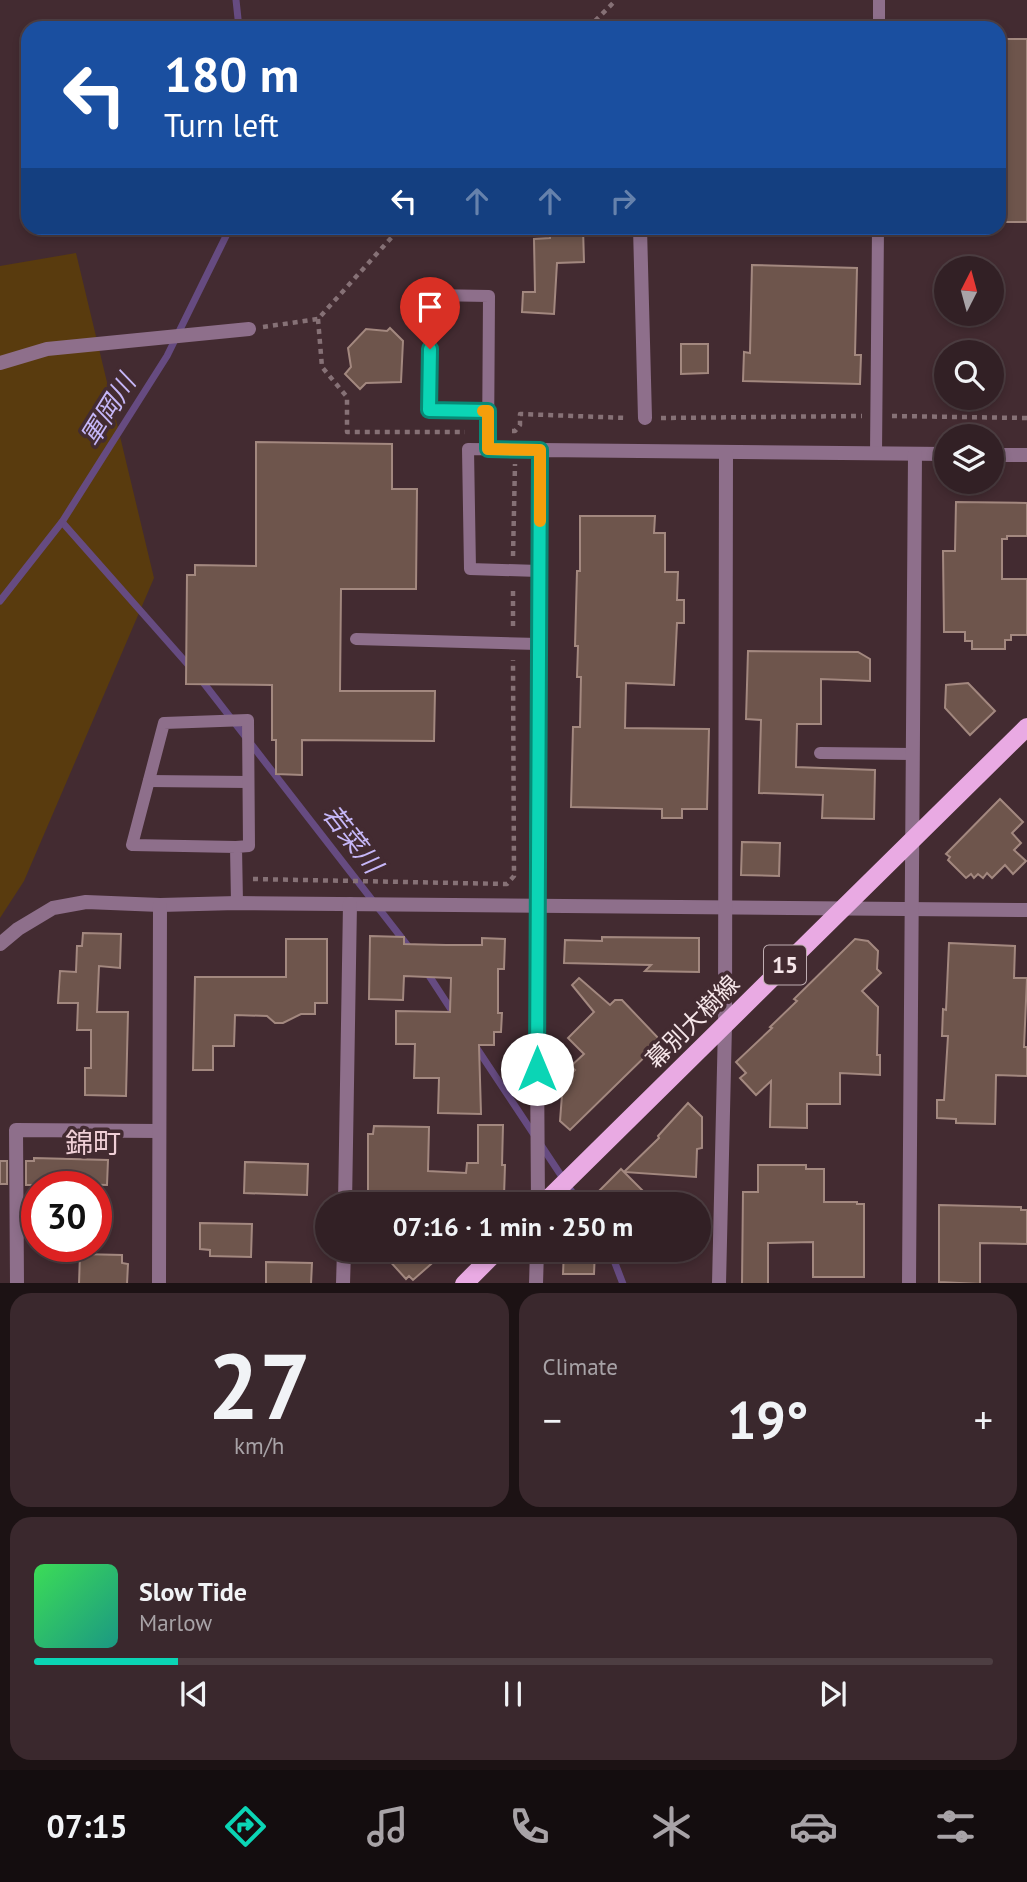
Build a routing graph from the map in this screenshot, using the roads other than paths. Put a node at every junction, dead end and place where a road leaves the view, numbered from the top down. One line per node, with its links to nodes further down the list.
1 (880, 0): 2 (lane)
2 (879, 21)
3 (640, 235): 8 (street)
4 (878, 235): 12 (lane)
5 (249, 329): 6 (street)
6 (0, 362)
7 (488, 411): 7 (lane); 9 (lane)
8 (645, 418)
9 (488, 449): 10 (lane); 17 (lane)
10 (540, 450): 11 (street); 17 (street)
11 (726, 453): 12 (street); 31 (street)
12 (876, 454): 13 (street)
13 (915, 454): 14 (street); 22 (street)
14 (934, 454)
15 (1004, 455): 16 (street)
16 (1027, 455)
17 (539, 571): 19 (street)
18 (356, 639): 19 (lane)
19 (538, 643): 30 (street)
20 (1027, 727): 25 (main road, 幕別大樹線 / 15)
21 (820, 753): 22 (lane)
22 (913, 754): 25 (street)
23 (149, 781): 24 (lane); 24 (lane); 26 (lane)
24 (248, 782): 26 (lane)
25 (912, 840): 32 (main road, 幕別大樹線 / 15); 33 (street)
26 (236, 847): 27 (lane)
27 (237, 903): 28 (street); 29 (street)
28 (350, 904): 30 (street); 38 (street)
29 (160, 905): 35 (street); 37 (street)
30 (536, 906): 31 (street); 39 (street)
31 (724, 907): 32 (street); 36 (street)
32 (845, 908): 33 (street); 36 (main road, 幕別大樹線 / 15)
33 (912, 908): 34 (street); 50 (street)
34 (1027, 910)
35 (0, 944)
36 (724, 1025): 40 (main road, 幕別大樹線 / 15); 49 (street)
37 (158, 1131): 44 (street); 45 (street)
38 (345, 1192)
39 (538, 1192)
40 (555, 1192)
41 (344, 1262): 46 (street)
42 (486, 1262): 47 (main road)
43 (537, 1262): 48 (street)
44 (17, 1283)
45 (159, 1283)
46 (344, 1283)
47 (464, 1283)
48 (536, 1283)
49 (719, 1283)
50 (909, 1283)

